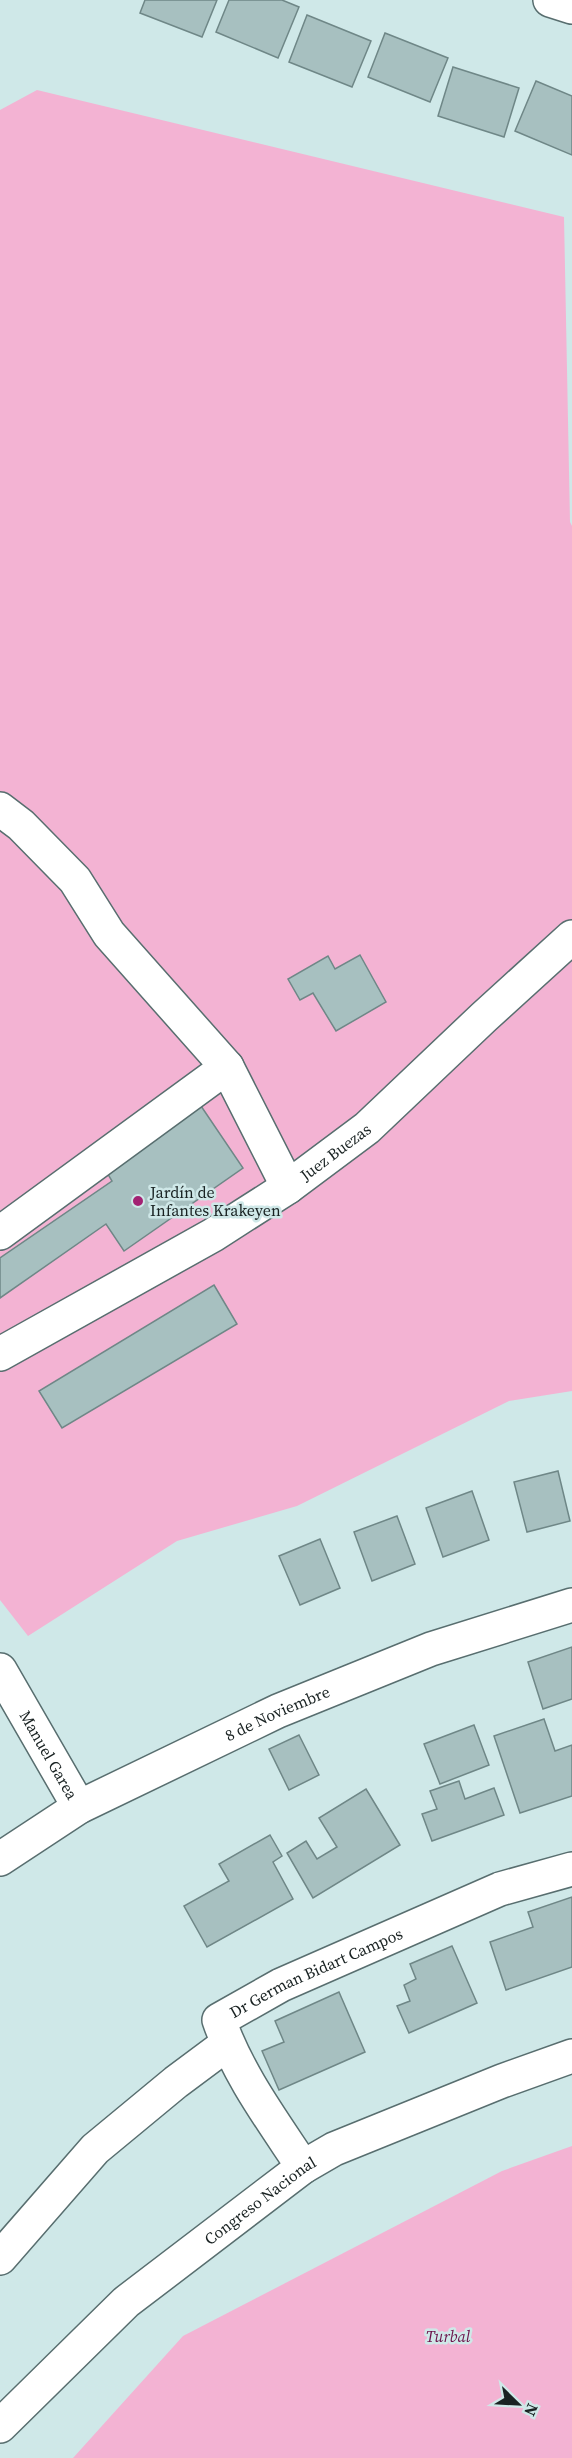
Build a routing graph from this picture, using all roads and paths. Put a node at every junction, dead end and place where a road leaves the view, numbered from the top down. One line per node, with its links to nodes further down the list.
1 (550, 0): 2 (street)
2 (572, 7)
3 (0, 809): 5 (street)
4 (572, 937): 6 (street, Juez Buezas)
5 (227, 1067): 6 (street); 7 (street)
6 (288, 1187): 8 (street, Juez Buezas)
7 (0, 1233)
8 (0, 1354)
9 (572, 1605): 11 (street, 8 de Noviembre)
10 (0, 1670): 11 (street, Manuel Garea)
11 (79, 1807): 12 (street, 8 de Noviembre)
12 (0, 1859)
13 (572, 1869): 14 (street, Dr German Bidart Campos)
14 (227, 2044): 16 (street, Dr German Bidart Campos); 17 (street)
15 (572, 2056): 16 (street, Congreso Nacional)
16 (303, 2167): 18 (street, Congreso Nacional)
17 (0, 2258)
18 (0, 2426)

